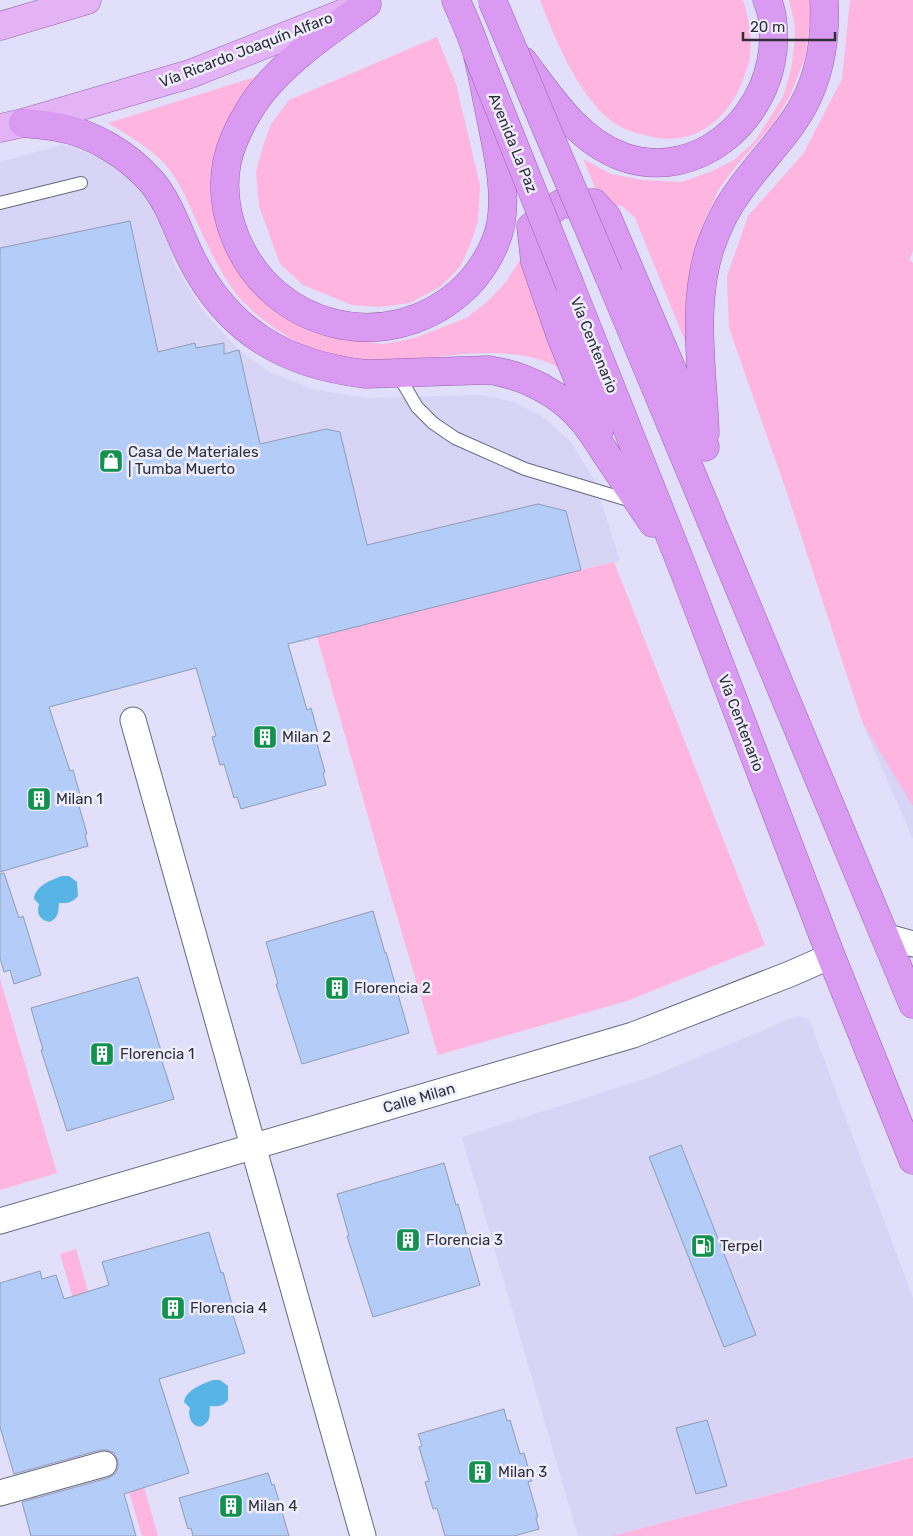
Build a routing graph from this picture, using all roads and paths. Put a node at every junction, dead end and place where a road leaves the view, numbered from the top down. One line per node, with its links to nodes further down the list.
1 (87, 0): 7 (main road)
2 (456, 0): 9 (highway, Avenida La Paz)
3 (492, 0): 8 (highway, bridge)
4 (767, 0): 8 (highway, bridge)
5 (824, 0): 15 (highway)
6 (371, 2): 9 (highway, bridge); 10 (main road, Vía Ricardo Joaquín Alfaro)
7 (0, 26)
8 (510, 44): 18 (highway, bridge)
9 (477, 53): 13 (highway, Avenida La Paz, bridge)
10 (11, 125): 14 (highway)
11 (81, 183): 12 (lane)
12 (0, 203)
13 (570, 285): 19 (highway, Vía Centenario)
14 (397, 373): 16 (highway); 17 (lane)
15 (705, 447): 16 (highway); 18 (highway)
16 (611, 461): 17 (highway)
17 (639, 503): 19 (highway)
18 (726, 552): 21 (highway)
19 (682, 566): 23 (highway, Vía Centenario)
20 (133, 720): 25 (street)
21 (884, 936): 22 (street); 24 (highway)
22 (913, 944)
23 (831, 956): 25 (street, Calle Milan); 26 (highway, Vía Centenario)
24 (913, 1004)
25 (254, 1146): 27 (street, Calle Milan); 30 (street)
26 (913, 1160)
27 (0, 1221)
28 (104, 1464): 29 (street)
29 (0, 1493)
30 (363, 1536)

